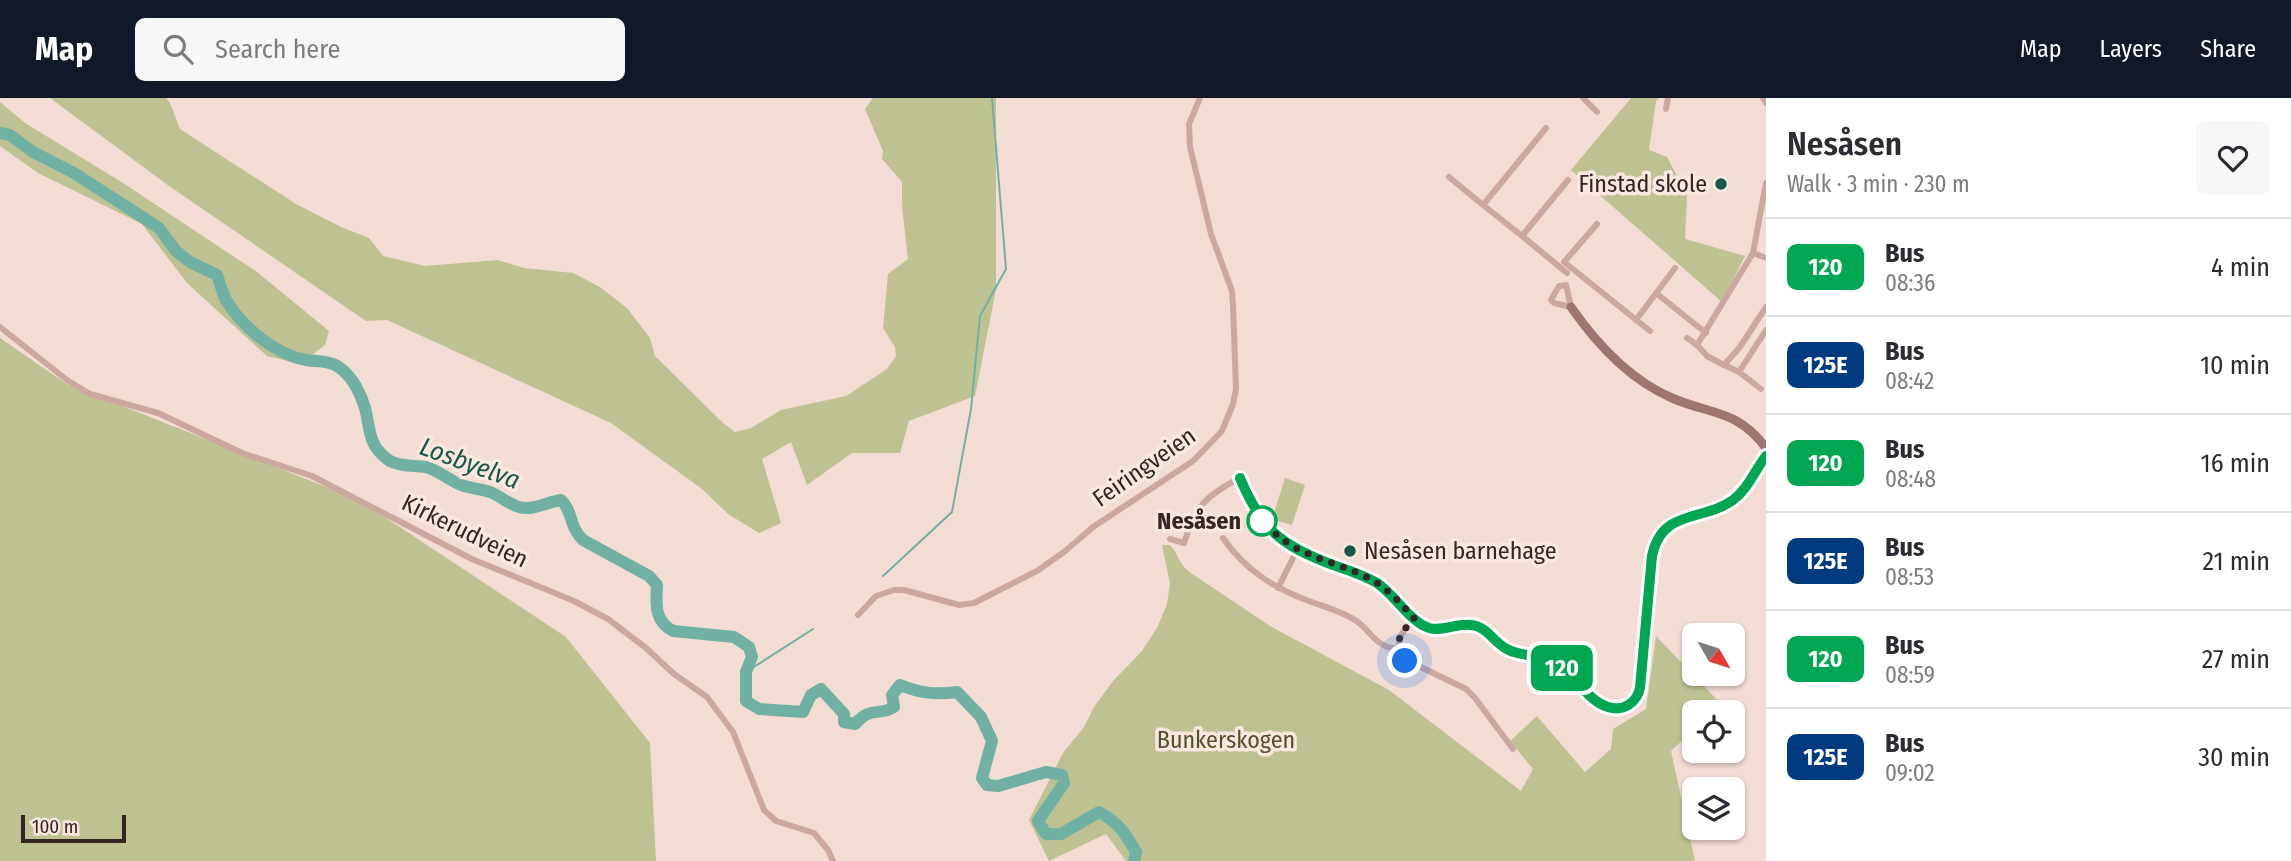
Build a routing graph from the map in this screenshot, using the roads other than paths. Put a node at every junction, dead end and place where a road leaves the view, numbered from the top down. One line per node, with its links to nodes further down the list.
1 (1200, 98): 41 (street, Feiringveien)
2 (1583, 98): 7 (street)
3 (1668, 98): 6 (street)
4 (1763, 98): 5 (street)
5 (1766, 103)
6 (1666, 109)
7 (1597, 113)
8 (1546, 128): 12 (street)
9 (1448, 177): 12 (street)
10 (1569, 180): 14 (street)
11 (1766, 183): 15 (street)
12 (1483, 205): 14 (street)
13 (1597, 224): 18 (street)
14 (1522, 236): 18 (street)
15 (1753, 253): 16 (street); 28 (street)
16 (1766, 258)
17 (1675, 268): 20 (street)
18 (1568, 269): 19 (street); 23 (street)
19 (1566, 285): 21 (street); 21 (street)
20 (1656, 293): 23 (street); 28 (street)
21 (1572, 307): 34 (street)
22 (1766, 307): 24 (street)
23 (1636, 320): 27 (street)
24 (1757, 320): 26 (street); 31 (street)
25 (0, 327): 45 (street, Kirkerudveien)
26 (1766, 329): 32 (street)
27 (1650, 331)
28 (1706, 333): 30 (street)
29 (1687, 338): 30 (street)
30 (1698, 345): 31 (street)
31 (1724, 365): 32 (street)
32 (1740, 372): 33 (street)
33 (1761, 389)
34 (1766, 448)
35 (1766, 456): 42 (street)
36 (1240, 478): 38 (street); 39 (street)
37 (1223, 538): 40 (street)
38 (1170, 540)
39 (1297, 550): 40 (street); 42 (street)
40 (1278, 588): 43 (street)
41 (858, 614)
42 (1414, 618): 43 (street)
43 (1398, 648): 44 (street)
44 (1513, 750)
45 (833, 861)

